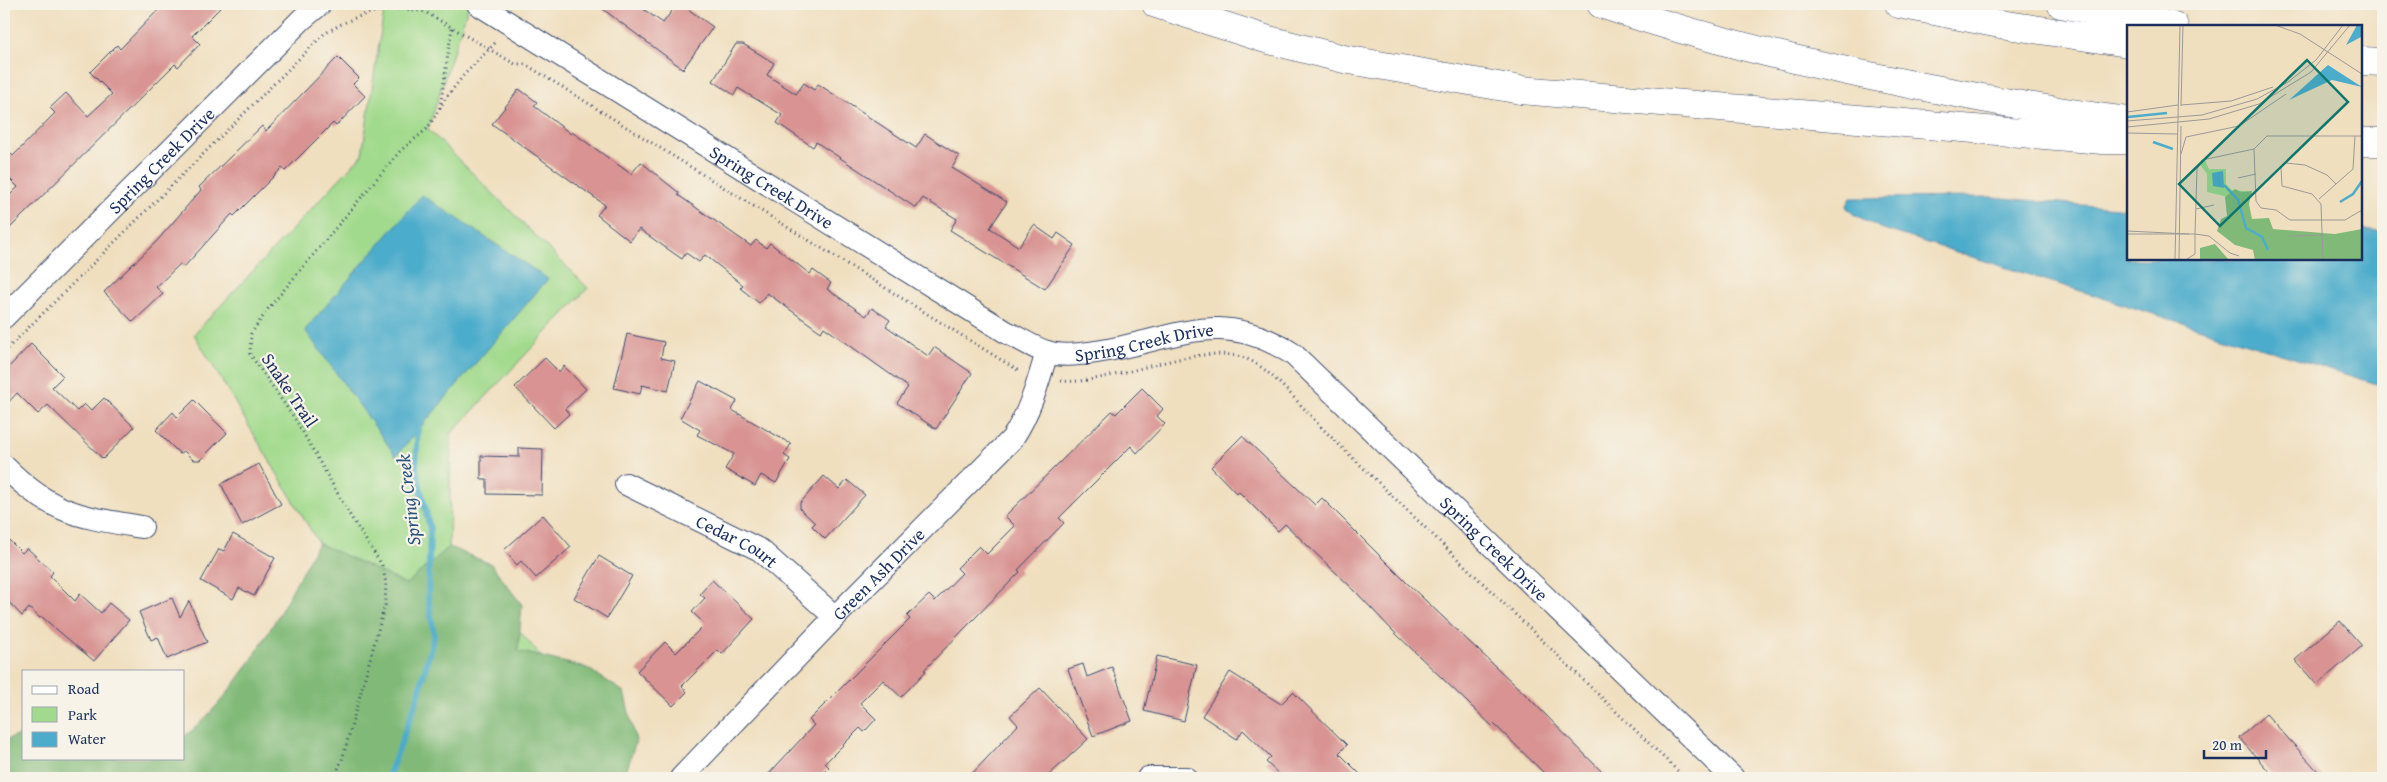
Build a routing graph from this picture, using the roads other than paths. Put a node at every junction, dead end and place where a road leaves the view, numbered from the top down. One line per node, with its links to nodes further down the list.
1 (320, 4): 15 (street, Spring Creek Drive)
2 (478, 4): 16 (street, Spring Creek Drive)
3 (1156, 4): 12 (highway)
4 (1601, 4): 11 (highway)
5 (1899, 4): 8 (highway)
6 (2061, 4): 7 (highway)
7 (2169, 25)
8 (2127, 43)
9 (2362, 61): 10 (highway)
10 (2383, 62)
11 (2127, 121)
12 (2127, 140)
13 (2362, 142): 14 (highway)
14 (2383, 142)
15 (4, 317)
16 (1047, 352): 20 (street, Green Ash Drive); 24 (street, Spring Creek Drive)
17 (4, 466): 19 (street)
18 (626, 484): 20 (street, Cedar Court)
19 (142, 527)
20 (835, 617): 21 (street, Green Ash Drive)
21 (681, 778)
22 (1148, 778): 23 (street)
23 (1186, 778)
24 (1733, 778)

